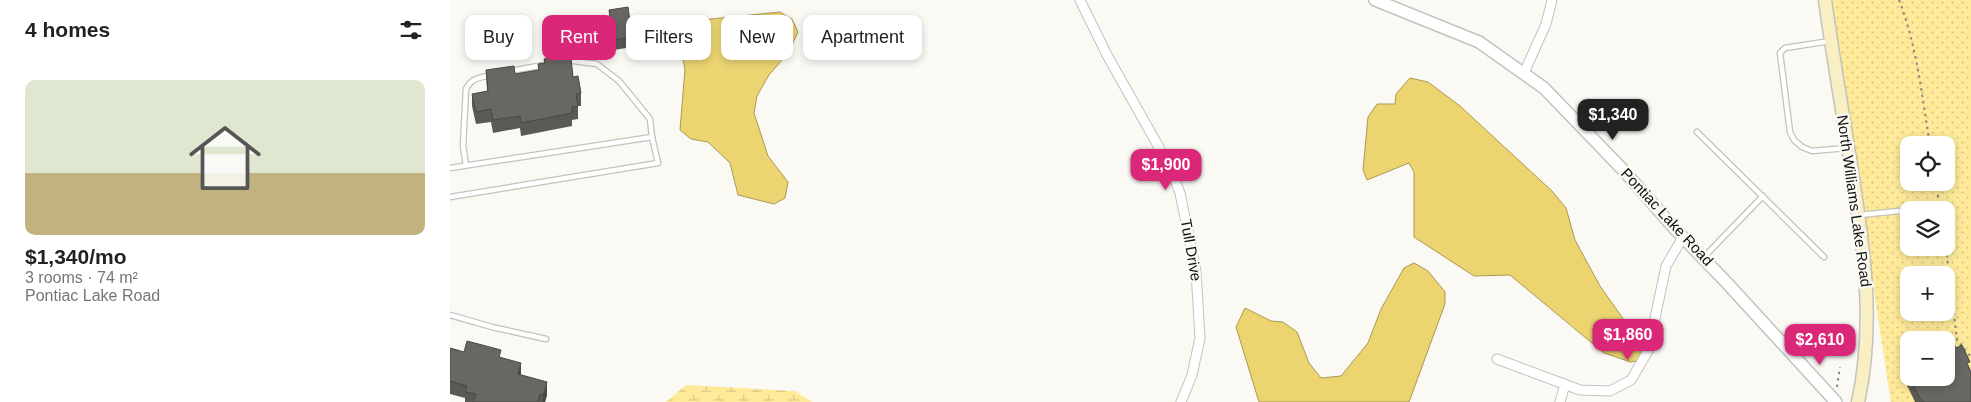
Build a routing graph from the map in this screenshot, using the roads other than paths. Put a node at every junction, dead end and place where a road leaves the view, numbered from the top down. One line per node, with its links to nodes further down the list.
1 (1080, 0): 28 (street, Tull Drive)
2 (1375, 0): 9 (street, Pontiac Lake Road)
3 (1552, 0): 9 (street)
4 (1824, 0): 5 (main road, North Williams Lake Road)
5 (1831, 41): 13 (main road, North Williams Lake Road); 13 (lane)
6 (559, 61): 12 (lane)
7 (546, 64): 8 (lane)
8 (506, 72)
9 (1524, 73): 20 (street, Pontiac Lake Road)
10 (498, 74): 14 (lane)
11 (1697, 132): 16 (lane)
12 (652, 136): 14 (lane); 17 (lane)
13 (1848, 148): 19 (main road, North Williams Lake Road)
14 (466, 165): 15 (lane)
15 (450, 168)
16 (1763, 196): 21 (lane); 22 (lane)
17 (450, 197)
18 (1900, 210): 19 (lane)
19 (1858, 215): 30 (main road, North Williams Lake Road)
20 (1684, 237): 21 (street, Pontiac Lake Road); 26 (street)
21 (1704, 257): 27 (street, Pontiac Lake Road)
22 (1824, 257)
23 (450, 315): 24 (lane)
24 (546, 339)
25 (1497, 359): 26 (street)
26 (1565, 384): 29 (street)
27 (1835, 401)
28 (1181, 402)
29 (1560, 402)
30 (1858, 402)

